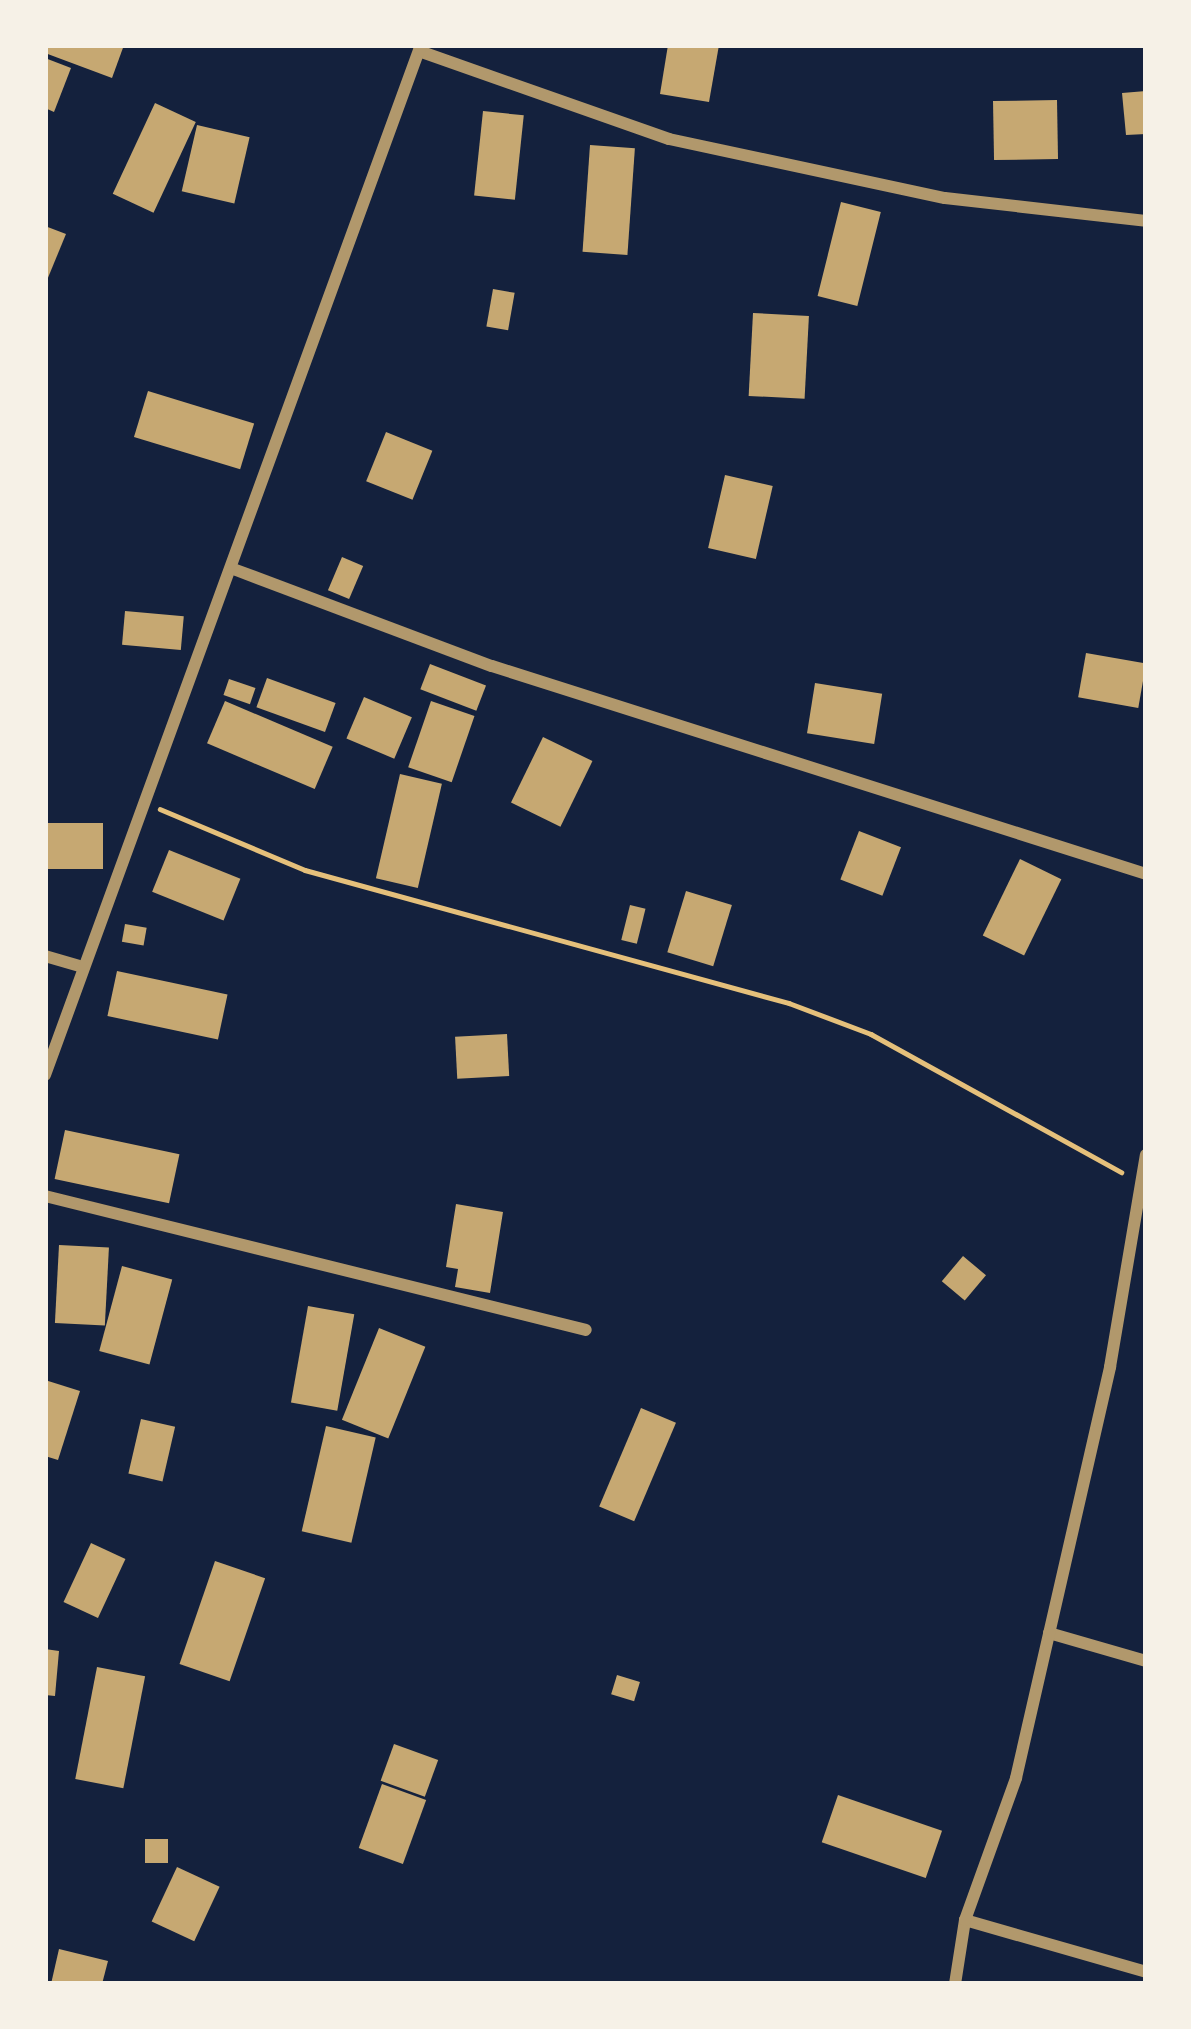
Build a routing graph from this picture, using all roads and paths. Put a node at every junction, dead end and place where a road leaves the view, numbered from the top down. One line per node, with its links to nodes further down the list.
1 (420, 48): 2 (street); 3 (street)
2 (1146, 221)
3 (236, 570): 4 (street); 5 (street)
4 (144, 802): 7 (street); 10 (path)
5 (1146, 874)
6 (45, 956): 7 (street)
7 (79, 966): 8 (street)
8 (45, 1075)
9 (1146, 1155): 10 (street)
10 (1141, 1183): 13 (street)
11 (45, 1196): 12 (street)
12 (586, 1330)
13 (1049, 1633): 14 (street); 15 (street)
14 (1146, 1661)
15 (965, 1921): 16 (street); 17 (street)
16 (1146, 1972)
17 (956, 1984)

